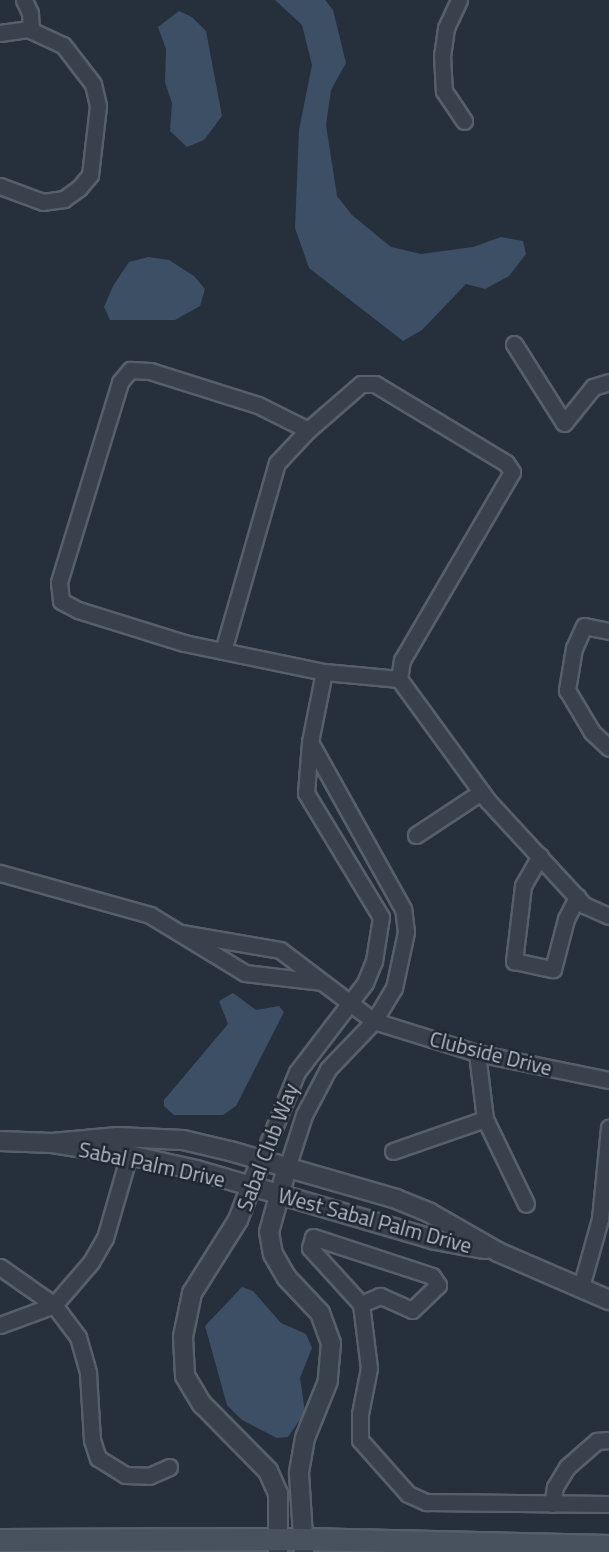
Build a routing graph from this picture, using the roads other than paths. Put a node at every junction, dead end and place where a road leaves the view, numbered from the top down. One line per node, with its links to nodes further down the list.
1 (24, 0): 3 (street)
2 (459, 0): 5 (street)
3 (31, 30): 4 (street); 6 (street)
4 (0, 33)
5 (464, 120)
6 (0, 186)
7 (514, 344): 8 (street)
8 (609, 382)
9 (308, 430): 11 (street); 11 (street); 13 (street)
10 (609, 631): 15 (street)
11 (223, 651): 12 (street)
12 (324, 672): 13 (street); 14 (street, Sabal Club Way)
13 (399, 679): 16 (street)
14 (310, 742): 24 (street, Sabal Club Way); 25 (street, Sabal Club Way)
15 (609, 748)
16 (481, 792): 17 (street); 18 (street)
17 (416, 835)
18 (540, 856): 20 (street); 20 (street)
19 (0, 873): 22 (street)
20 (577, 897): 21 (street)
21 (609, 916)
22 (181, 933): 23 (street); 23 (street)
23 (326, 983): 24 (street)
24 (352, 1004): 25 (street); 34 (street, Sabal Club Way)
25 (374, 1021): 26 (street, Clubside Drive); 35 (street, Sabal Club Way)
26 (477, 1053): 27 (street, Clubside Drive); 28 (street)
27 (609, 1080)
28 (485, 1119): 32 (street); 38 (street)
29 (609, 1127): 41 (street)
30 (0, 1141): 31 (street, Sabal Palm Drive)
31 (52, 1143): 33 (street, Sabal Palm Drive); 34 (street, Sabal Palm Drive)
32 (393, 1151)
33 (129, 1155): 36 (street, Sabal Palm Drive); 44 (street)
34 (261, 1160): 35 (street, Sabal Palm Drive); 36 (street, Sabal Club Way)
35 (287, 1168): 37 (street, Sabal Club Way); 39 (street, West Sabal Palm Drive)
36 (253, 1187): 37 (street, West Sabal Palm Drive); 51 (street, Sabal Club Way)
37 (278, 1195): 39 (street, West Sabal Palm Drive); 52 (street, Sabal Club Way)
38 (526, 1204)
39 (498, 1252): 41 (street, West Sabal Palm Drive)
40 (0, 1267): 44 (street)
41 (581, 1287): 42 (street, West Sabal Palm Drive)
42 (609, 1300)
43 (361, 1304): 43 (street); 48 (street)
44 (54, 1305): 45 (street); 47 (street)
45 (0, 1325)
46 (609, 1440): 48 (street)
47 (169, 1467)
48 (552, 1504): 49 (street)
49 (609, 1504)
50 (0, 1540): 51 (main road)
51 (278, 1546): 52 (main road)
52 (303, 1546): 53 (main road)
53 (609, 1546)

